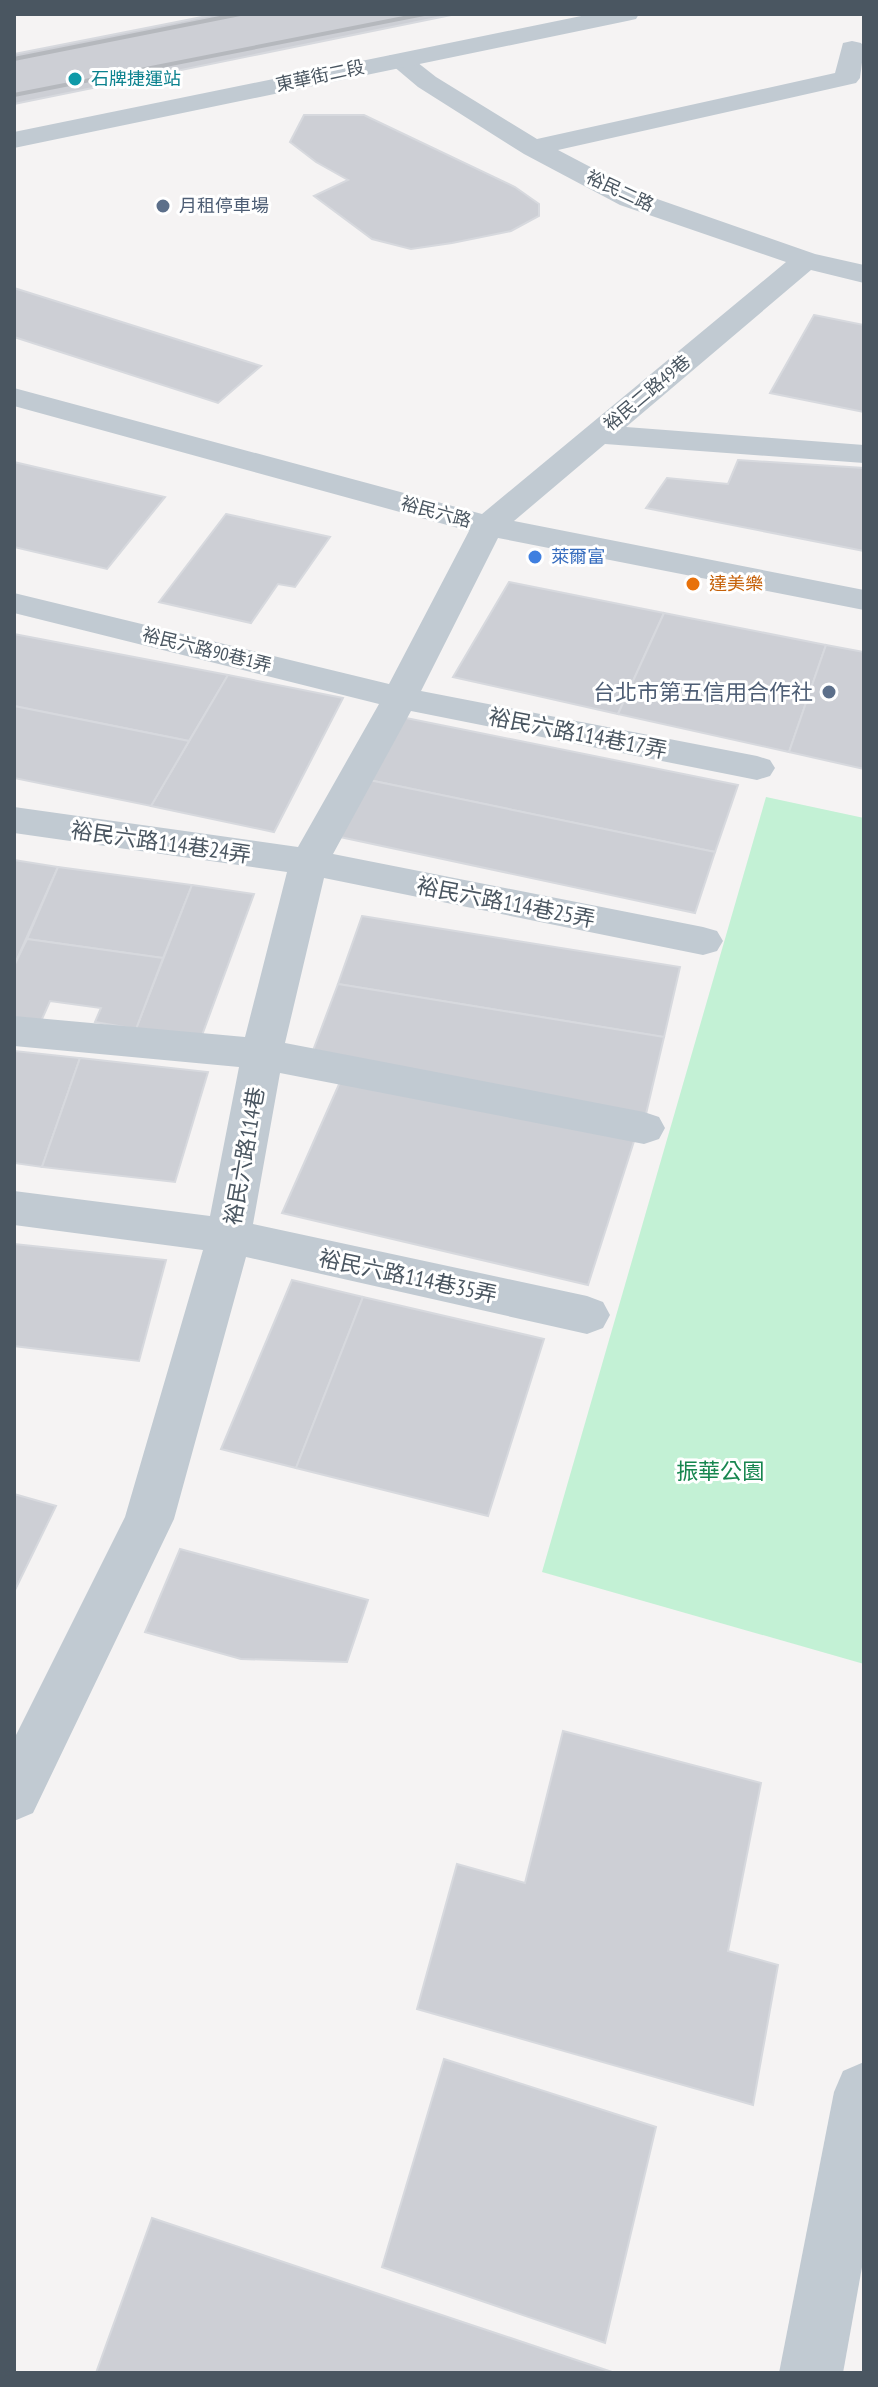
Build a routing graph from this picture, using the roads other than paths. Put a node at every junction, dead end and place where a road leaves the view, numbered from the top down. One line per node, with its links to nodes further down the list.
1 (627, 14): 3 (street, 東華街二段)
2 (852, 48): 5 (street)
3 (399, 60): 4 (street, 東華街二段); 5 (street, 裕民二路)
4 (14, 140)
5 (533, 148): 6 (street, 裕民二路)
6 (806, 260): 7 (street, 裕民二路); 9 (street, 裕民二路49巷)
7 (864, 274)
8 (14, 397): 11 (street, 裕民六路)
9 (597, 434): 10 (street); 11 (street, 裕民二路49巷)
10 (864, 454)
11 (488, 526): 12 (street, 裕民六路); 14 (street, 裕民六路114巷)
12 (864, 600)
13 (14, 603): 14 (street, 裕民六路90巷1弄)
14 (400, 698): 15 (street, 裕民六路114巷17弄); 17 (street, 裕民六路114巷)
15 (757, 768)
16 (14, 820): 17 (street, 裕民六路114巷24弄)
17 (309, 862): 18 (street, 裕民六路114巷25弄); 20 (street, 裕民六路114巷)
18 (703, 941)
19 (14, 1031): 20 (street)
20 (262, 1054): 21 (street); 23 (street, 裕民六路114巷)
21 (644, 1128)
22 (14, 1208): 23 (street, 裕民六路114巷35弄)
23 (229, 1236): 24 (street, 裕民六路114巷35弄); 25 (street, 裕民六路114巷)
24 (587, 1315)
25 (14, 1795)
26 (864, 2092): 27 (street)
27 (811, 2373)

